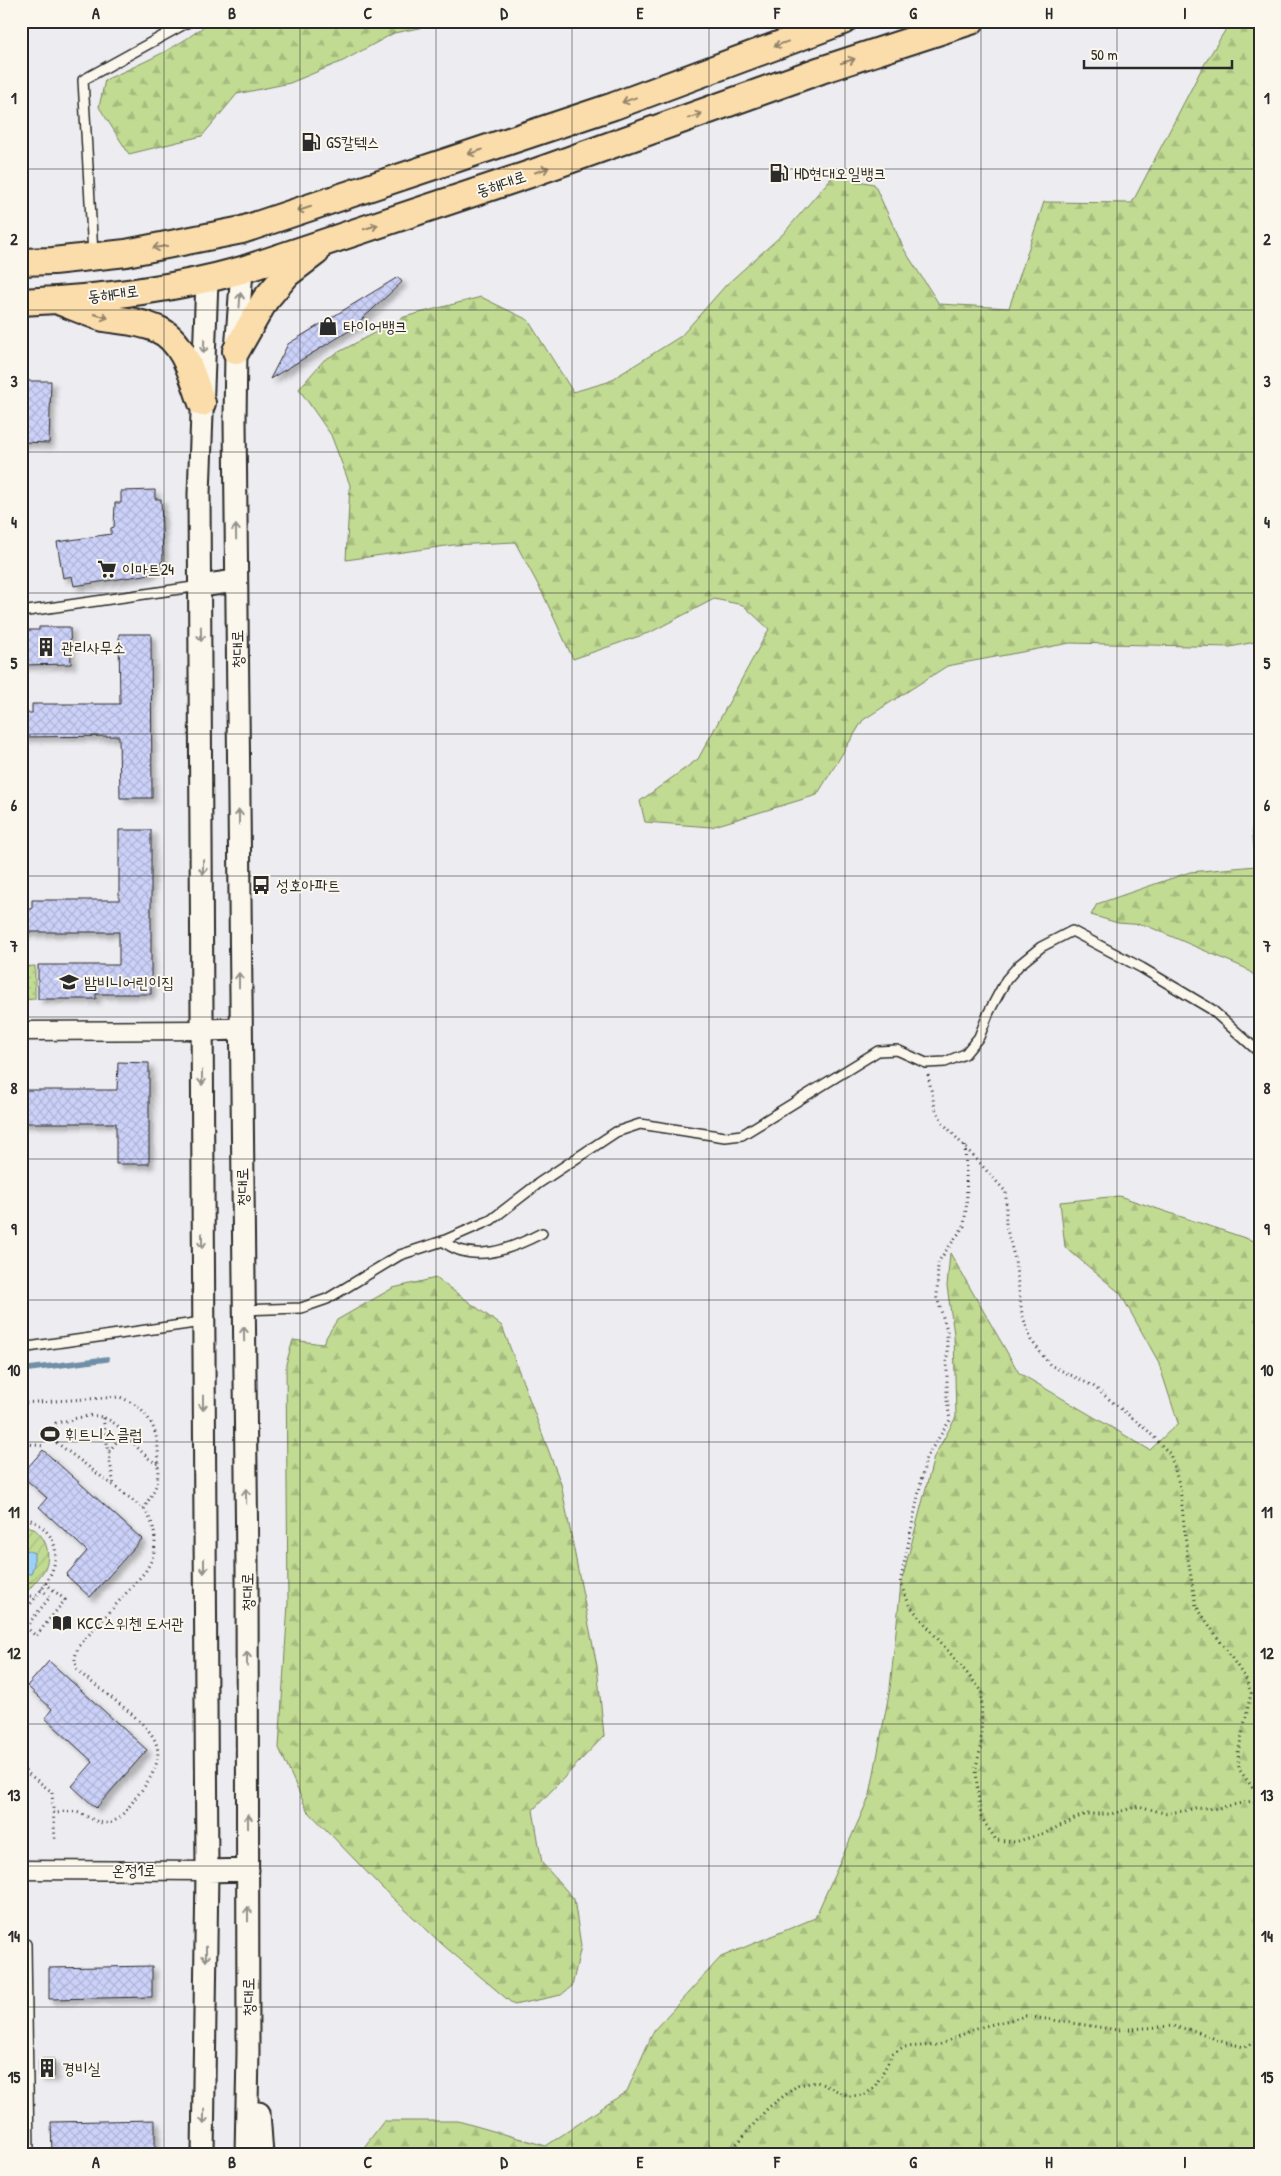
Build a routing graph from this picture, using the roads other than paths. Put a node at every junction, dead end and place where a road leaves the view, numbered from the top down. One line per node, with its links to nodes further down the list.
1 (190, 21): 7 (lane)
2 (843, 21): 4 (main road, one-way to 4)
3 (971, 21): 6 (main road, 동해대로, one-way to 3)
4 (242, 230): 5 (main road); 9 (main road)
5 (208, 238): 7 (main road, one-way to 7); 10 (main road)
6 (333, 240): 9 (main road, 동해대로); 13 (main road)
7 (93, 257): 8 (main road)
8 (21, 262)
9 (242, 270): 10 (main road, 동해대로); 13 (street, 청대로, one-way to 9)
10 (207, 280): 11 (main road, 동해대로); 14 (street, one-way to 14)
11 (55, 300): 12 (main road, 동해대로); 14 (main road, one-way to 14)
12 (21, 302)
13 (236, 351): 15 (street, 청대로, one-way to 13)
14 (202, 403): 16 (street)
15 (236, 581): 16 (street); 18 (street, 청대로, one-way to 15)
16 (200, 586): 17 (lane); 19 (street, one-way to 19)
17 (21, 612)
18 (240, 1029): 19 (street); 24 (street, 청대로)
19 (202, 1030): 20 (street); 25 (street, one-way to 25)
20 (21, 1031)
21 (1260, 1053): 23 (lane)
22 (542, 1233): 23 (lane)
23 (443, 1241): 24 (lane)
24 (244, 1310): 28 (street, 청대로, one-way to 24)
25 (202, 1322): 26 (lane); 29 (street, one-way to 29)
26 (21, 1348)
27 (21, 1870): 29 (street, 온정1로)
28 (248, 1870): 29 (street, 온정1로); 30 (street, 청대로, one-way to 28)
29 (207, 1871): 34 (street, one-way to 34)
30 (248, 1943): 35 (street, 청대로); 36 (street)
31 (26, 1944): 32 (lane)
32 (25, 2144): 33 (lane)
33 (29, 2155)
34 (203, 2155)
35 (246, 2155)
36 (262, 2155)

